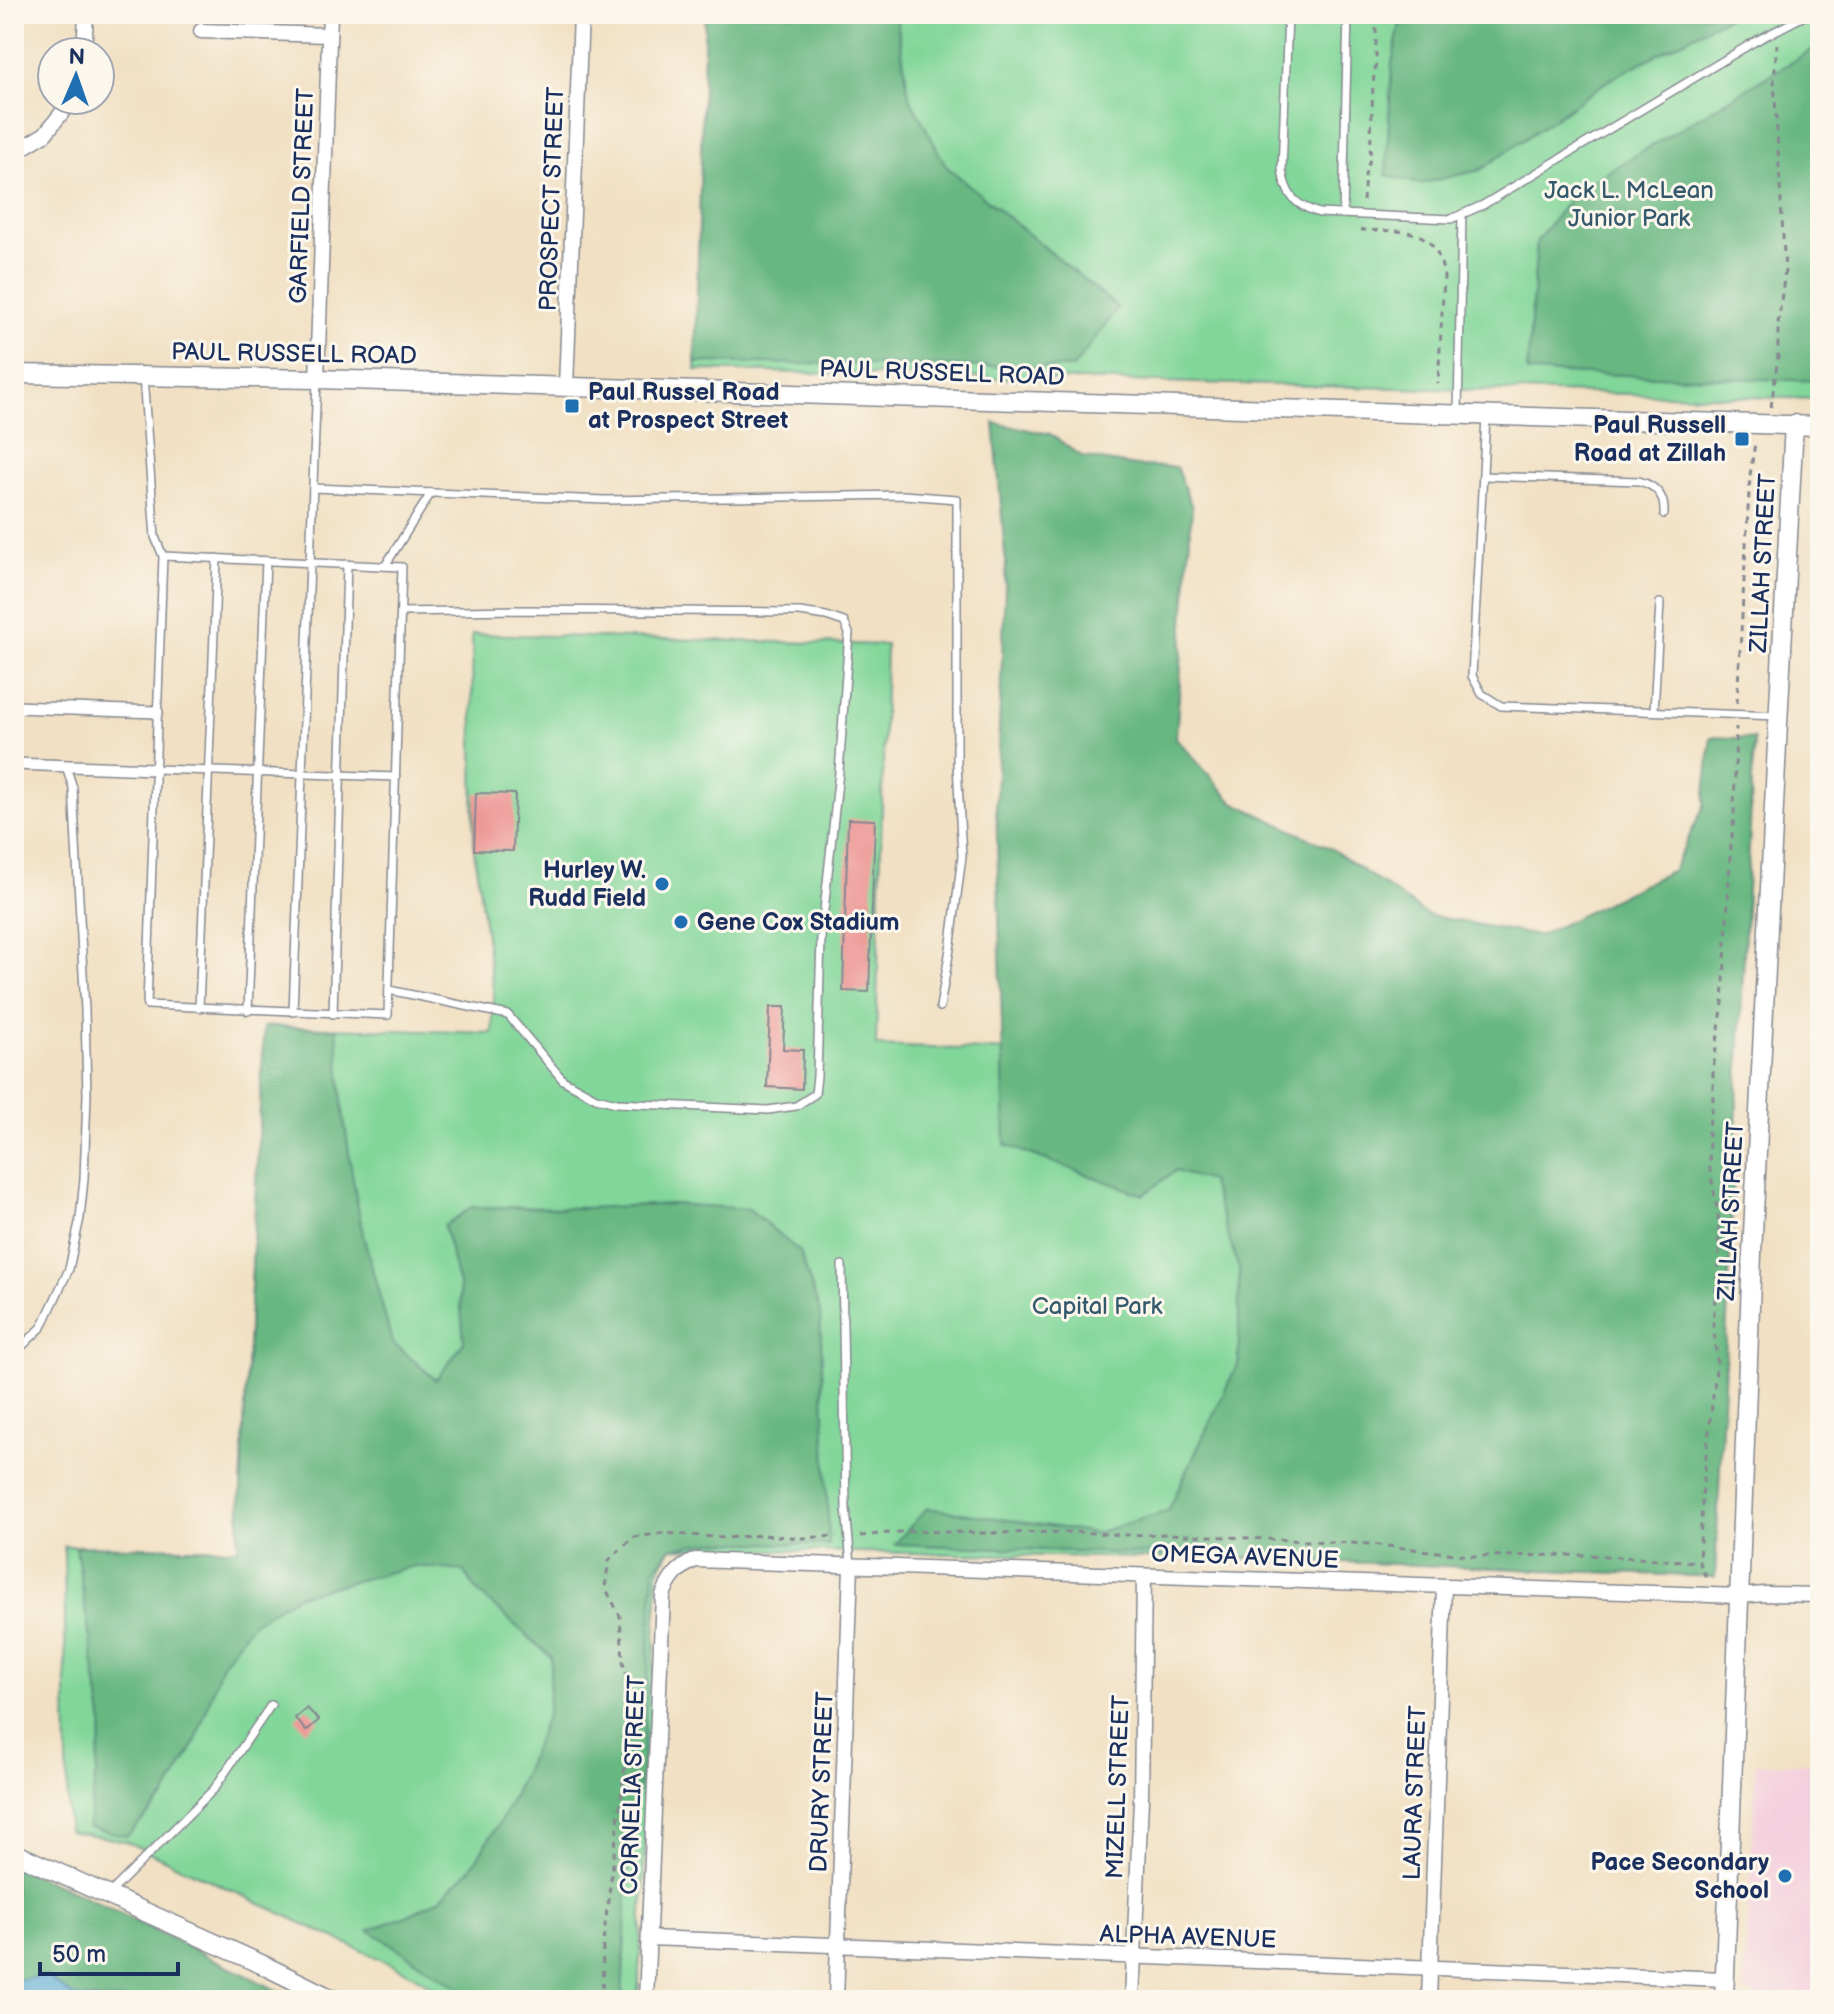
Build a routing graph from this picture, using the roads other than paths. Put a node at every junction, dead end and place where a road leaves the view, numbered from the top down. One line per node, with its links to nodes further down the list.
1 (86, 14): 9 (street)
2 (330, 14): 8 (street, GARFIELD STREET)
3 (581, 14): 17 (street, PROSPECT STREET)
4 (1288, 14): 12 (lane)
5 (1348, 14): 12 (lane)
6 (1808, 14): 13 (lane)
7 (201, 31): 8 (street)
8 (329, 35): 16 (street, GARFIELD STREET)
9 (85, 36)
10 (59, 116): 11 (street)
11 (14, 153)
12 (1343, 214): 13 (lane)
13 (1462, 214): 18 (lane)
14 (14, 374): 15 (street, PAUL RUSSELL ROAD)
15 (143, 375): 16 (street, PAUL RUSSELL ROAD); 26 (lane)
16 (317, 379): 17 (street, PAUL RUSSELL ROAD); 23 (lane)
17 (566, 386): 18 (street, PAUL RUSSELL ROAD)
18 (1458, 413): 19 (street, PAUL RUSSELL ROAD)
19 (1486, 414): 20 (street, PAUL RUSSELL ROAD); 22 (lane)
20 (1794, 424): 21 (street, PAUL RUSSELL ROAD); 37 (street, ZILLAH STREET)
21 (1820, 426)
22 (1483, 476): 25 (lane); 35 (lane)
23 (313, 488): 24 (lane); 29 (lane)
24 (431, 493): 31 (lane); 47 (lane)
25 (1664, 514)
26 (163, 556): 27 (lane); 36 (lane)
27 (217, 558): 28 (lane); 41 (lane)
28 (266, 561): 29 (lane); 42 (lane)
29 (310, 563): 30 (lane); 43 (lane)
30 (347, 564): 31 (lane); 44 (lane)
31 (385, 566): 33 (lane)
32 (1660, 603): 35 (lane)
33 (401, 612): 45 (lane); 46 (lane)
34 (14, 707): 36 (street)
35 (1654, 711): 37 (lane)
36 (157, 712): 40 (lane)
37 (1778, 716): 59 (street, ZILLAH STREET)
38 (14, 764): 39 (street)
39 (66, 766): 40 (street); 53 (lane)
40 (155, 769): 41 (lane); 48 (lane)
41 (208, 771): 42 (lane); 48 (lane)
42 (258, 772): 43 (lane); 49 (lane)
43 (301, 774): 44 (lane); 50 (lane)
44 (340, 775): 45 (lane); 51 (lane)
45 (396, 777): 46 (lane)
46 (389, 990): 51 (lane)
47 (940, 1007)
48 (199, 1008): 49 (lane)
49 (248, 1011): 50 (lane)
50 (293, 1012): 51 (lane)
51 (333, 1014)
52 (842, 1265): 54 (lane)
53 (14, 1354)
54 (851, 1565): 55 (street, OMEGA AVENUE); 56 (street, OMEGA AVENUE); 64 (street, DRURY STREET)
55 (673, 1575): 63 (street, CORNELIA STREET)
56 (1144, 1576): 57 (street, OMEGA AVENUE); 65 (street, MIZELL STREET)
57 (1444, 1587): 59 (street, OMEGA AVENUE); 66 (street, LAURA STREET)
58 (1820, 1595): 59 (street, OMEGA AVENUE)
59 (1739, 1596): 67 (street, ZILLAH STREET)
60 (271, 1705): 62 (lane)
61 (14, 1853): 62 (street)
62 (109, 1895): 68 (street)
63 (649, 1938): 64 (street, ALPHA AVENUE); 69 (street, CORNELIA STREET)
64 (838, 1946): 65 (street, ALPHA AVENUE); 70 (street, DRURY STREET)
65 (1134, 1957): 66 (street, ALPHA AVENUE); 71 (street, MIZELL STREET)
66 (1430, 1968): 67 (street, ALPHA AVENUE); 72 (street, LAURA STREET)
67 (1725, 1979): 73 (street, ZILLAH STREET)
68 (334, 2000)
69 (646, 2000)
70 (836, 2000)
71 (1132, 2000)
72 (1429, 2000)
73 (1724, 2000)

